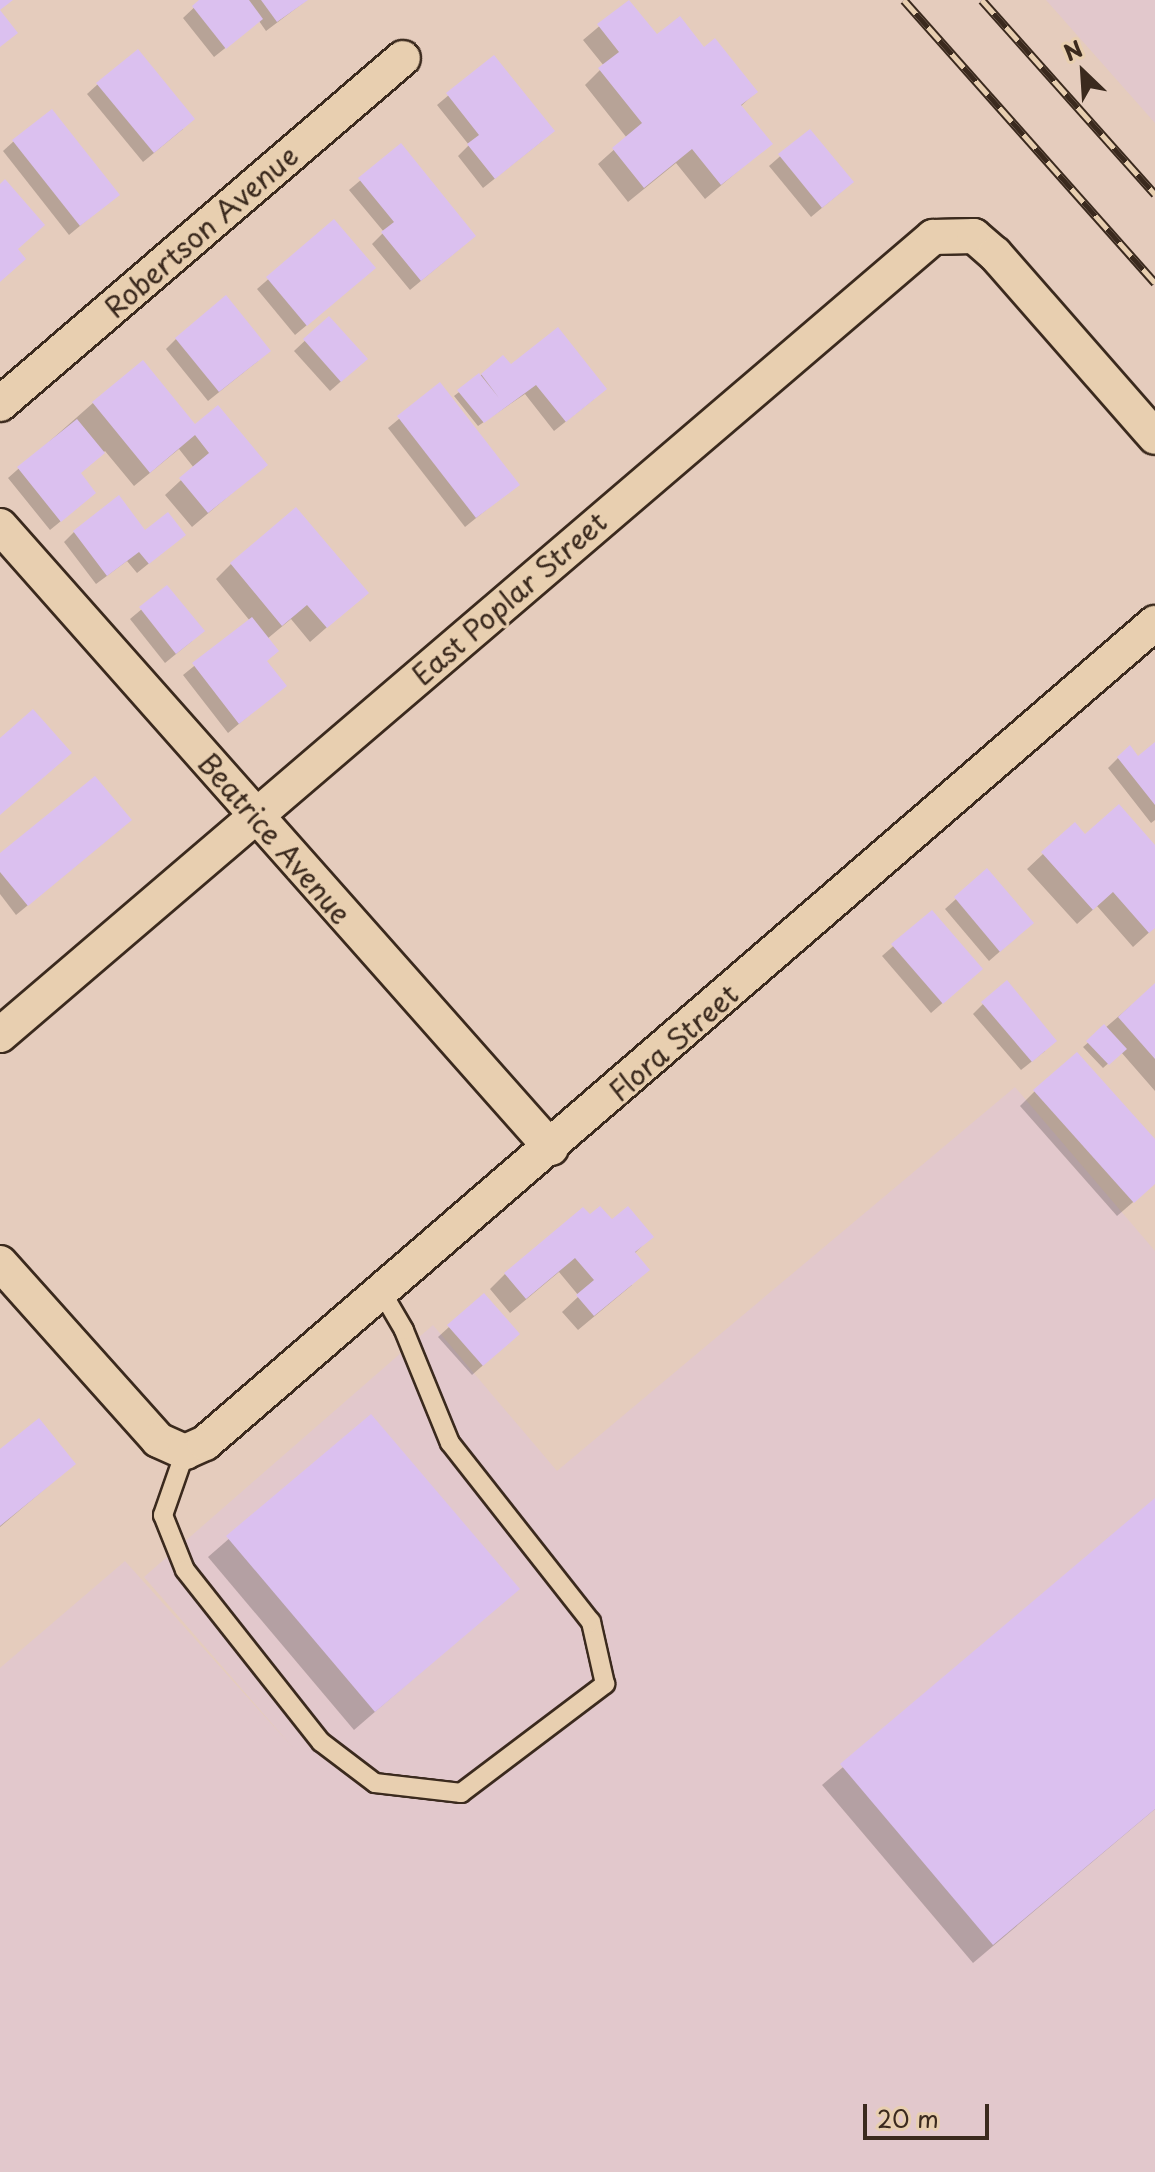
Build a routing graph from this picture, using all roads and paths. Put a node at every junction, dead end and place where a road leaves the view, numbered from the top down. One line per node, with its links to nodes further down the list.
1 (403, 58): 2 (street, Robertson Avenue)
2 (0, 404)
3 (1155, 437): 6 (street, East Poplar Street)
4 (0, 526): 6 (street, Beatrice Avenue)
5 (1155, 623): 8 (street, Flora Street)
6 (255, 817): 7 (street, East Poplar Street); 8 (street, Beatrice Avenue)
7 (0, 1035)
8 (551, 1148): 10 (street, Flora Street)
9 (0, 1263): 11 (street)
10 (383, 1294): 11 (street, Flora Street); 11 (lane)
11 (185, 1452)

